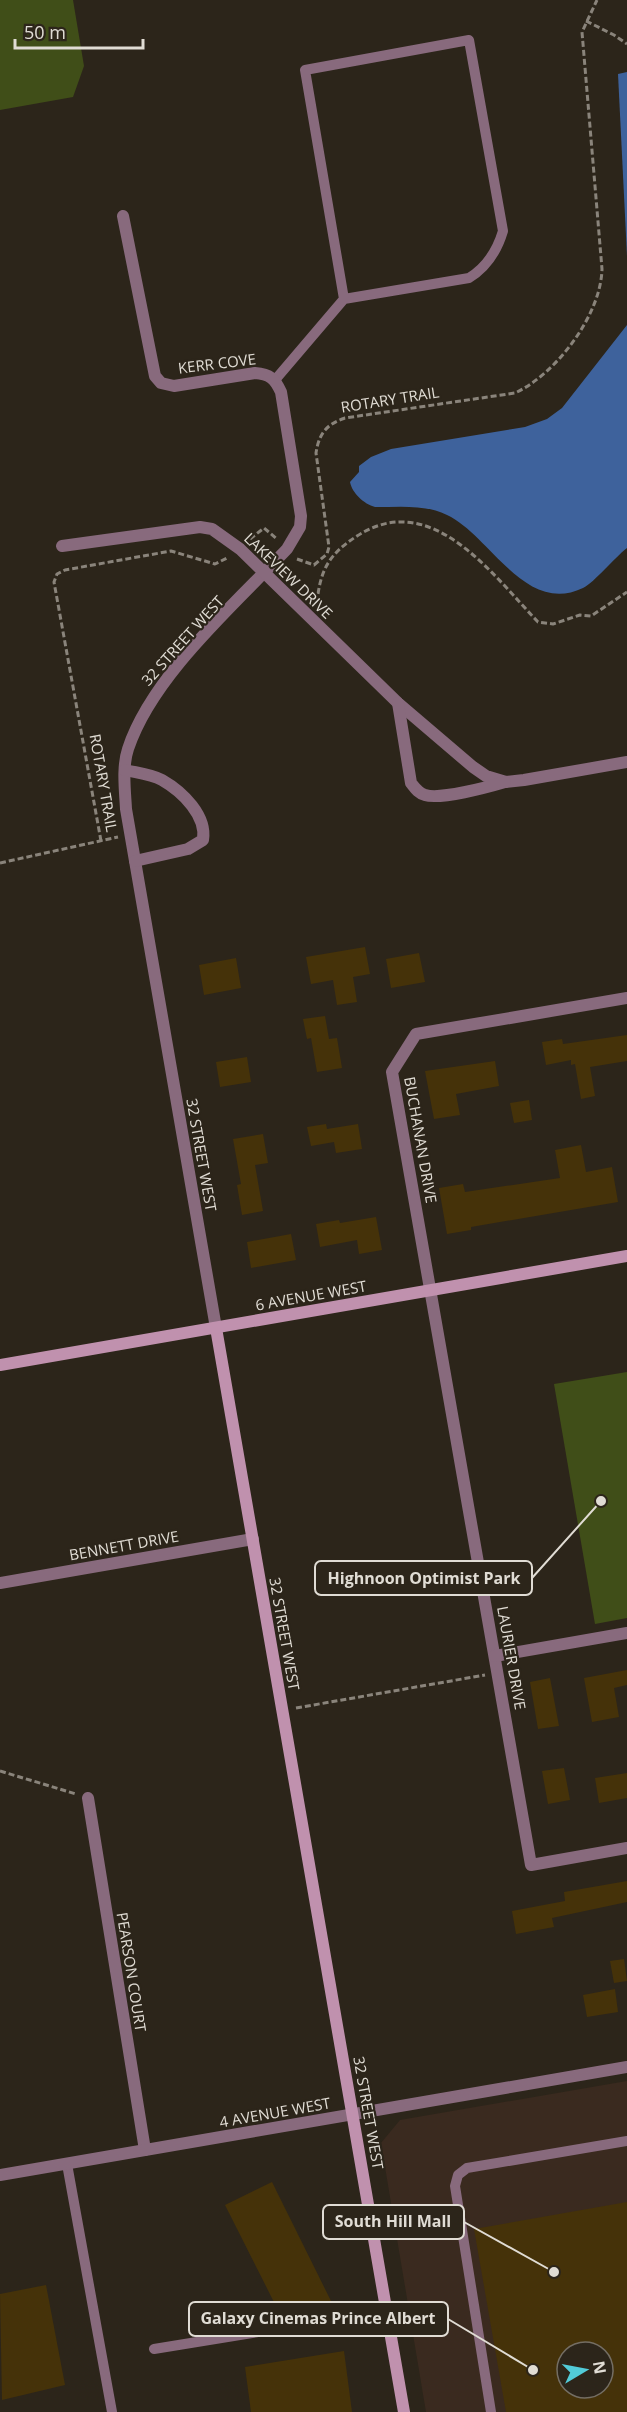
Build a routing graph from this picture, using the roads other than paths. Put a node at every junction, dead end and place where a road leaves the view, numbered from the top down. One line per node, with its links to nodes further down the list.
1 (123, 216): 3 (street, KERR COVE)
2 (344, 298): 2 (lane); 3 (lane)
3 (275, 380): 5 (street, KERR COVE)
4 (62, 546): 5 (street, LAKEVIEW DRIVE)
5 (264, 573): 6 (street, LAKEVIEW DRIVE); 8 (street, 32 STREET WEST)
6 (398, 703): 9 (street, LAKEVIEW DRIVE); 9 (street)
7 (627, 762): 9 (street)
8 (125, 770): 10 (street, 32 STREET WEST); 10 (street)
9 (506, 782)
10 (135, 861): 14 (street, 32 STREET WEST)
11 (627, 998): 13 (street, BUCHANAN DRIVE)
12 (627, 1256): 13 (street, 6 AVENUE WEST)
13 (432, 1290): 14 (street, 6 AVENUE WEST); 19 (street, LAURIER DRIVE)
14 (216, 1328): 15 (street, 6 AVENUE WEST); 16 (street, 32 STREET WEST)
15 (0, 1365)
16 (253, 1539): 17 (street, BENNETT DRIVE); 23 (street, 32 STREET WEST)
17 (0, 1583)
18 (627, 1633): 19 (street)
19 (495, 1656): 21 (street, LAURIER DRIVE)
20 (88, 1798): 25 (street, PEARSON COURT)
21 (627, 1848)
22 (627, 2067): 23 (street, 4 AVENUE WEST)
23 (353, 2115): 25 (street, 4 AVENUE WEST); 28 (street, 32 STREET WEST)
24 (627, 2141): 32 (lane)
25 (145, 2151): 26 (street, 4 AVENUE WEST)
26 (67, 2164): 27 (street, 4 AVENUE WEST); 30 (lane)
27 (0, 2175)
28 (387, 2311): 29 (lane); 31 (street, 32 STREET WEST)
29 (154, 2349)
30 (112, 2412)
31 (404, 2412)
32 (491, 2412)

